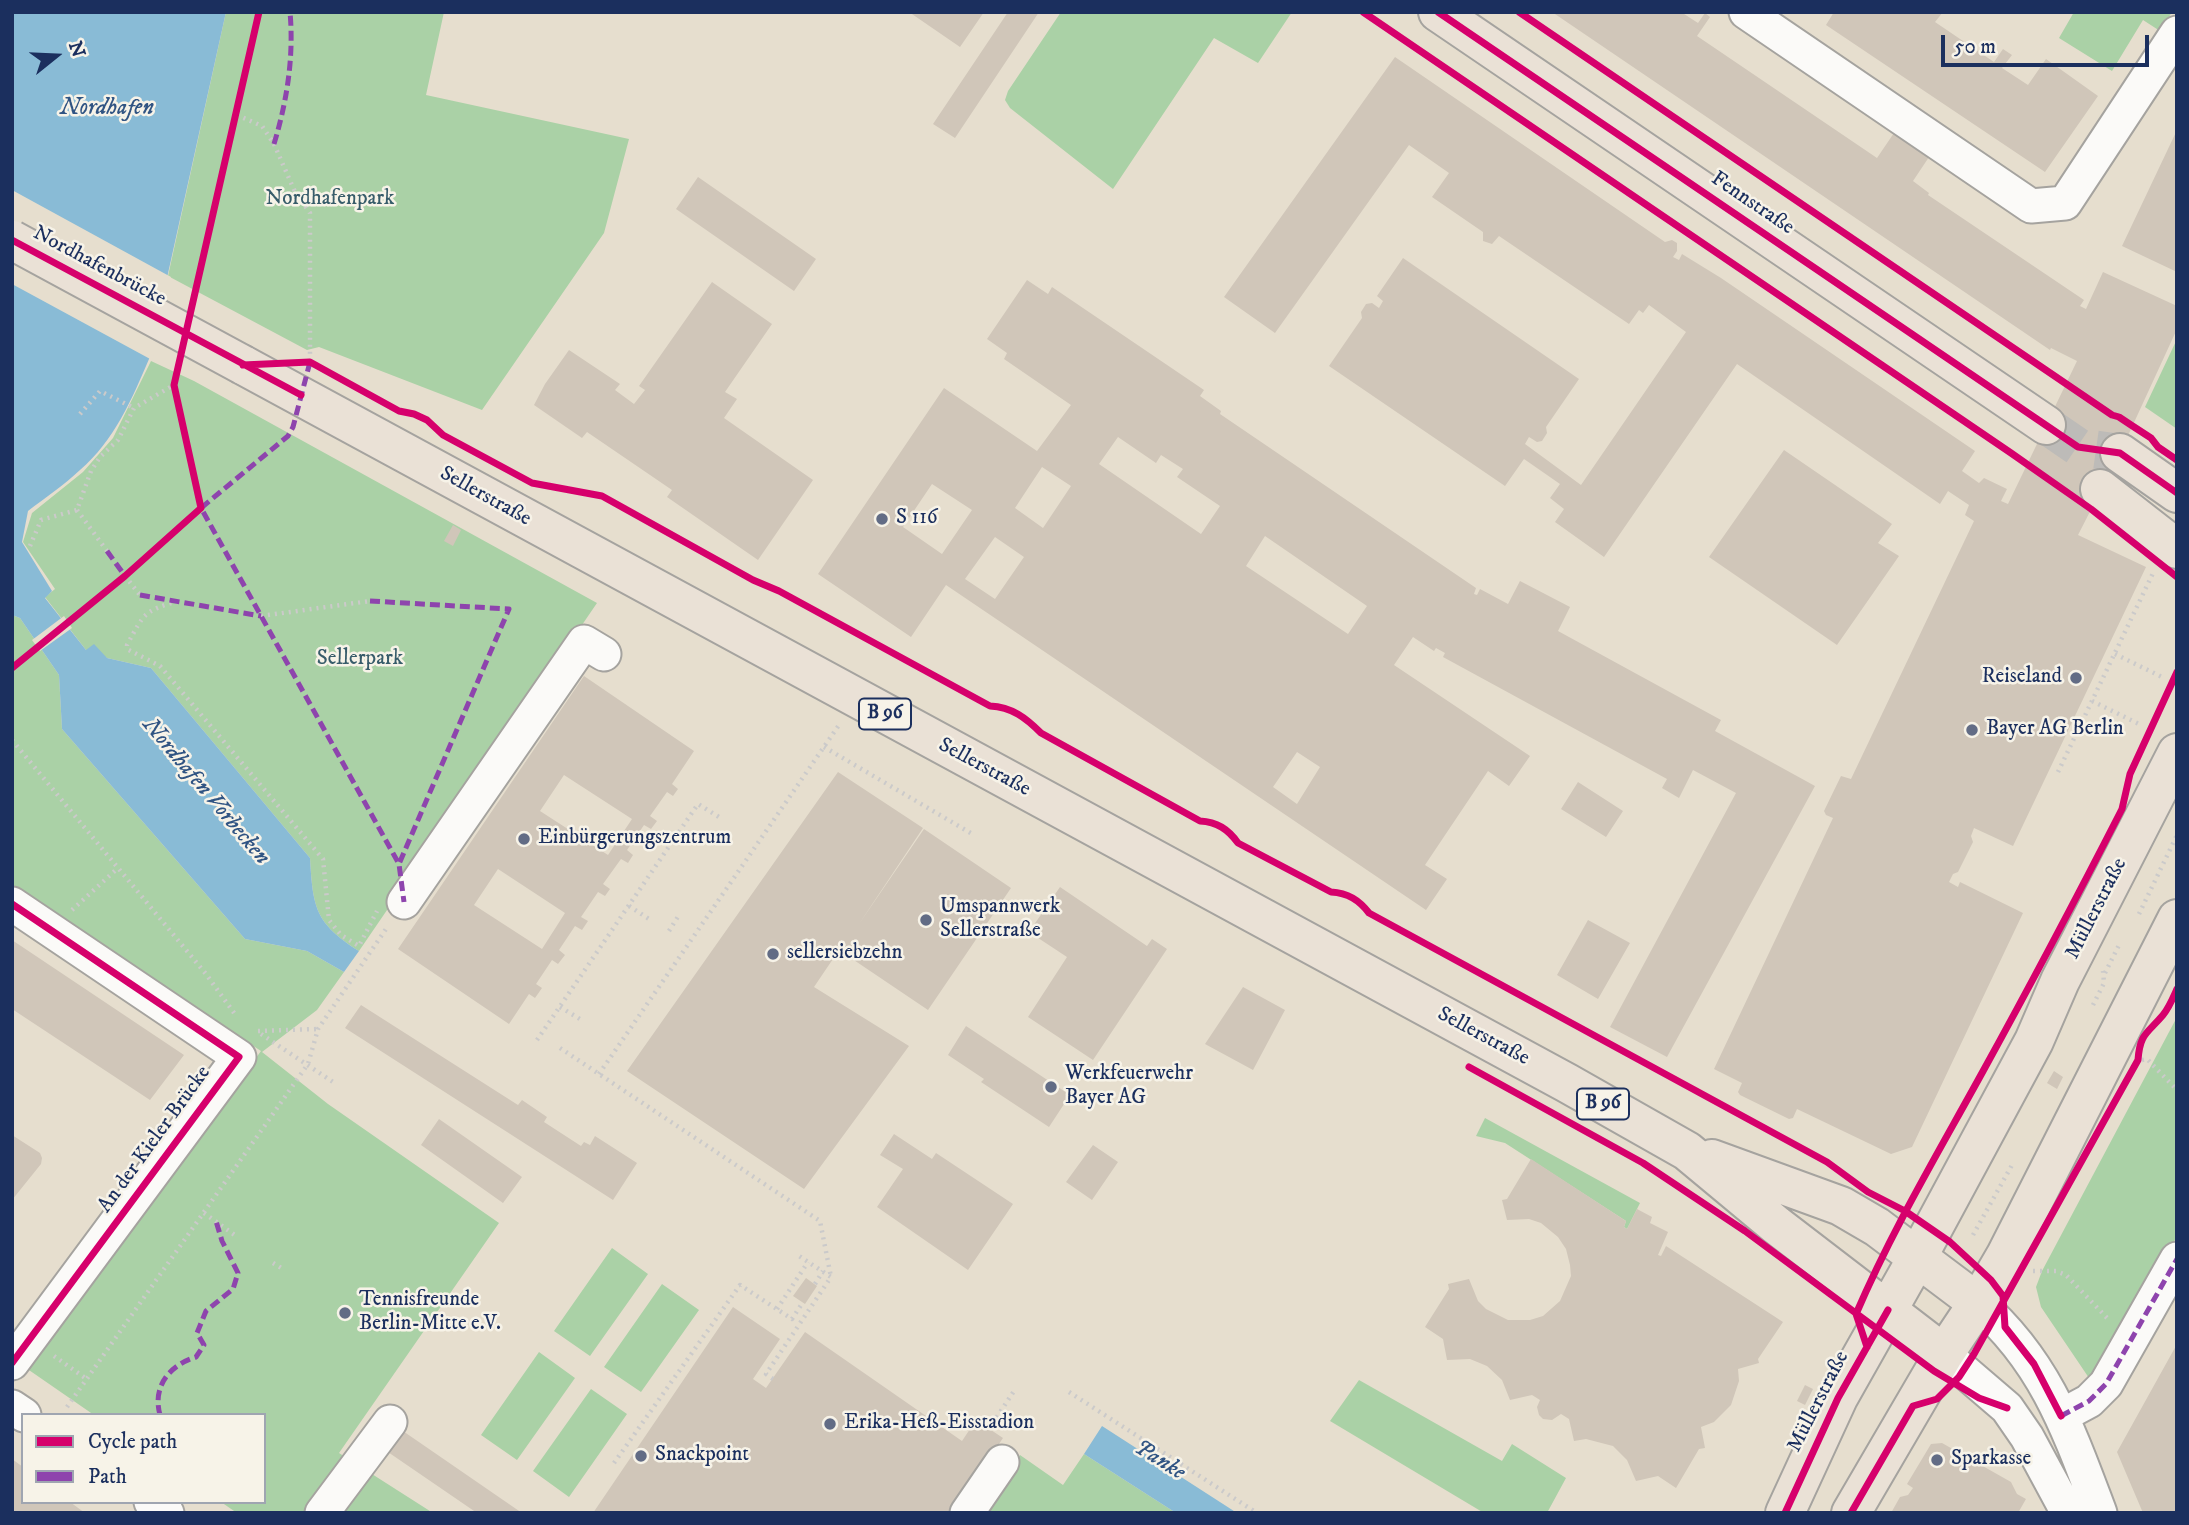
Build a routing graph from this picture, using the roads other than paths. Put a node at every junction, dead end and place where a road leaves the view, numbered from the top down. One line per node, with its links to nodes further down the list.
1 (1438, 12): 6 (main road, Fennstraße)
2 (1746, 12): 3 (street)
3 (2177, 33)
4 (12, 240): 5 (main road, Nordhafenbrücke / B 96, bridge)
5 (243, 365): 16 (main road, Sellerstraße / B 96)
6 (2046, 425)
7 (2120, 453): 9 (main road)
8 (2100, 489): 10 (main road)
9 (2177, 493)
10 (2166, 559)
11 (604, 654): 13 (street)
12 (2177, 753): 17 (main road, Müllerstraße)
13 (404, 902)
14 (12, 904): 21 (street, An der Kieler Brücke)
15 (2177, 919): 19 (main road)
16 (1687, 1151): 17 (main road, Sellerstraße / B 96); 20 (main road, Sellerstraße / B 96)
17 (1917, 1258): 19 (main road, Sellerstraße / B 96); 20 (main road, Müllerstraße)
18 (2177, 1259): 23 (street)
19 (1978, 1304): 22 (main road); 23 (street)
20 (1888, 1310): 22 (main road, Sellerstraße / B 96); 28 (main road, Müllerstraße)
21 (21, 1351)
22 (1944, 1354): 29 (main road); 30 (street)
23 (2061, 1416): 31 (street)
24 (390, 1422): 26 (street)
25 (1002, 1462): 27 (street)
26 (322, 1513)
27 (967, 1513)
28 (1785, 1513)
29 (1851, 1513)
30 (2068, 1513)
31 (2100, 1513)

